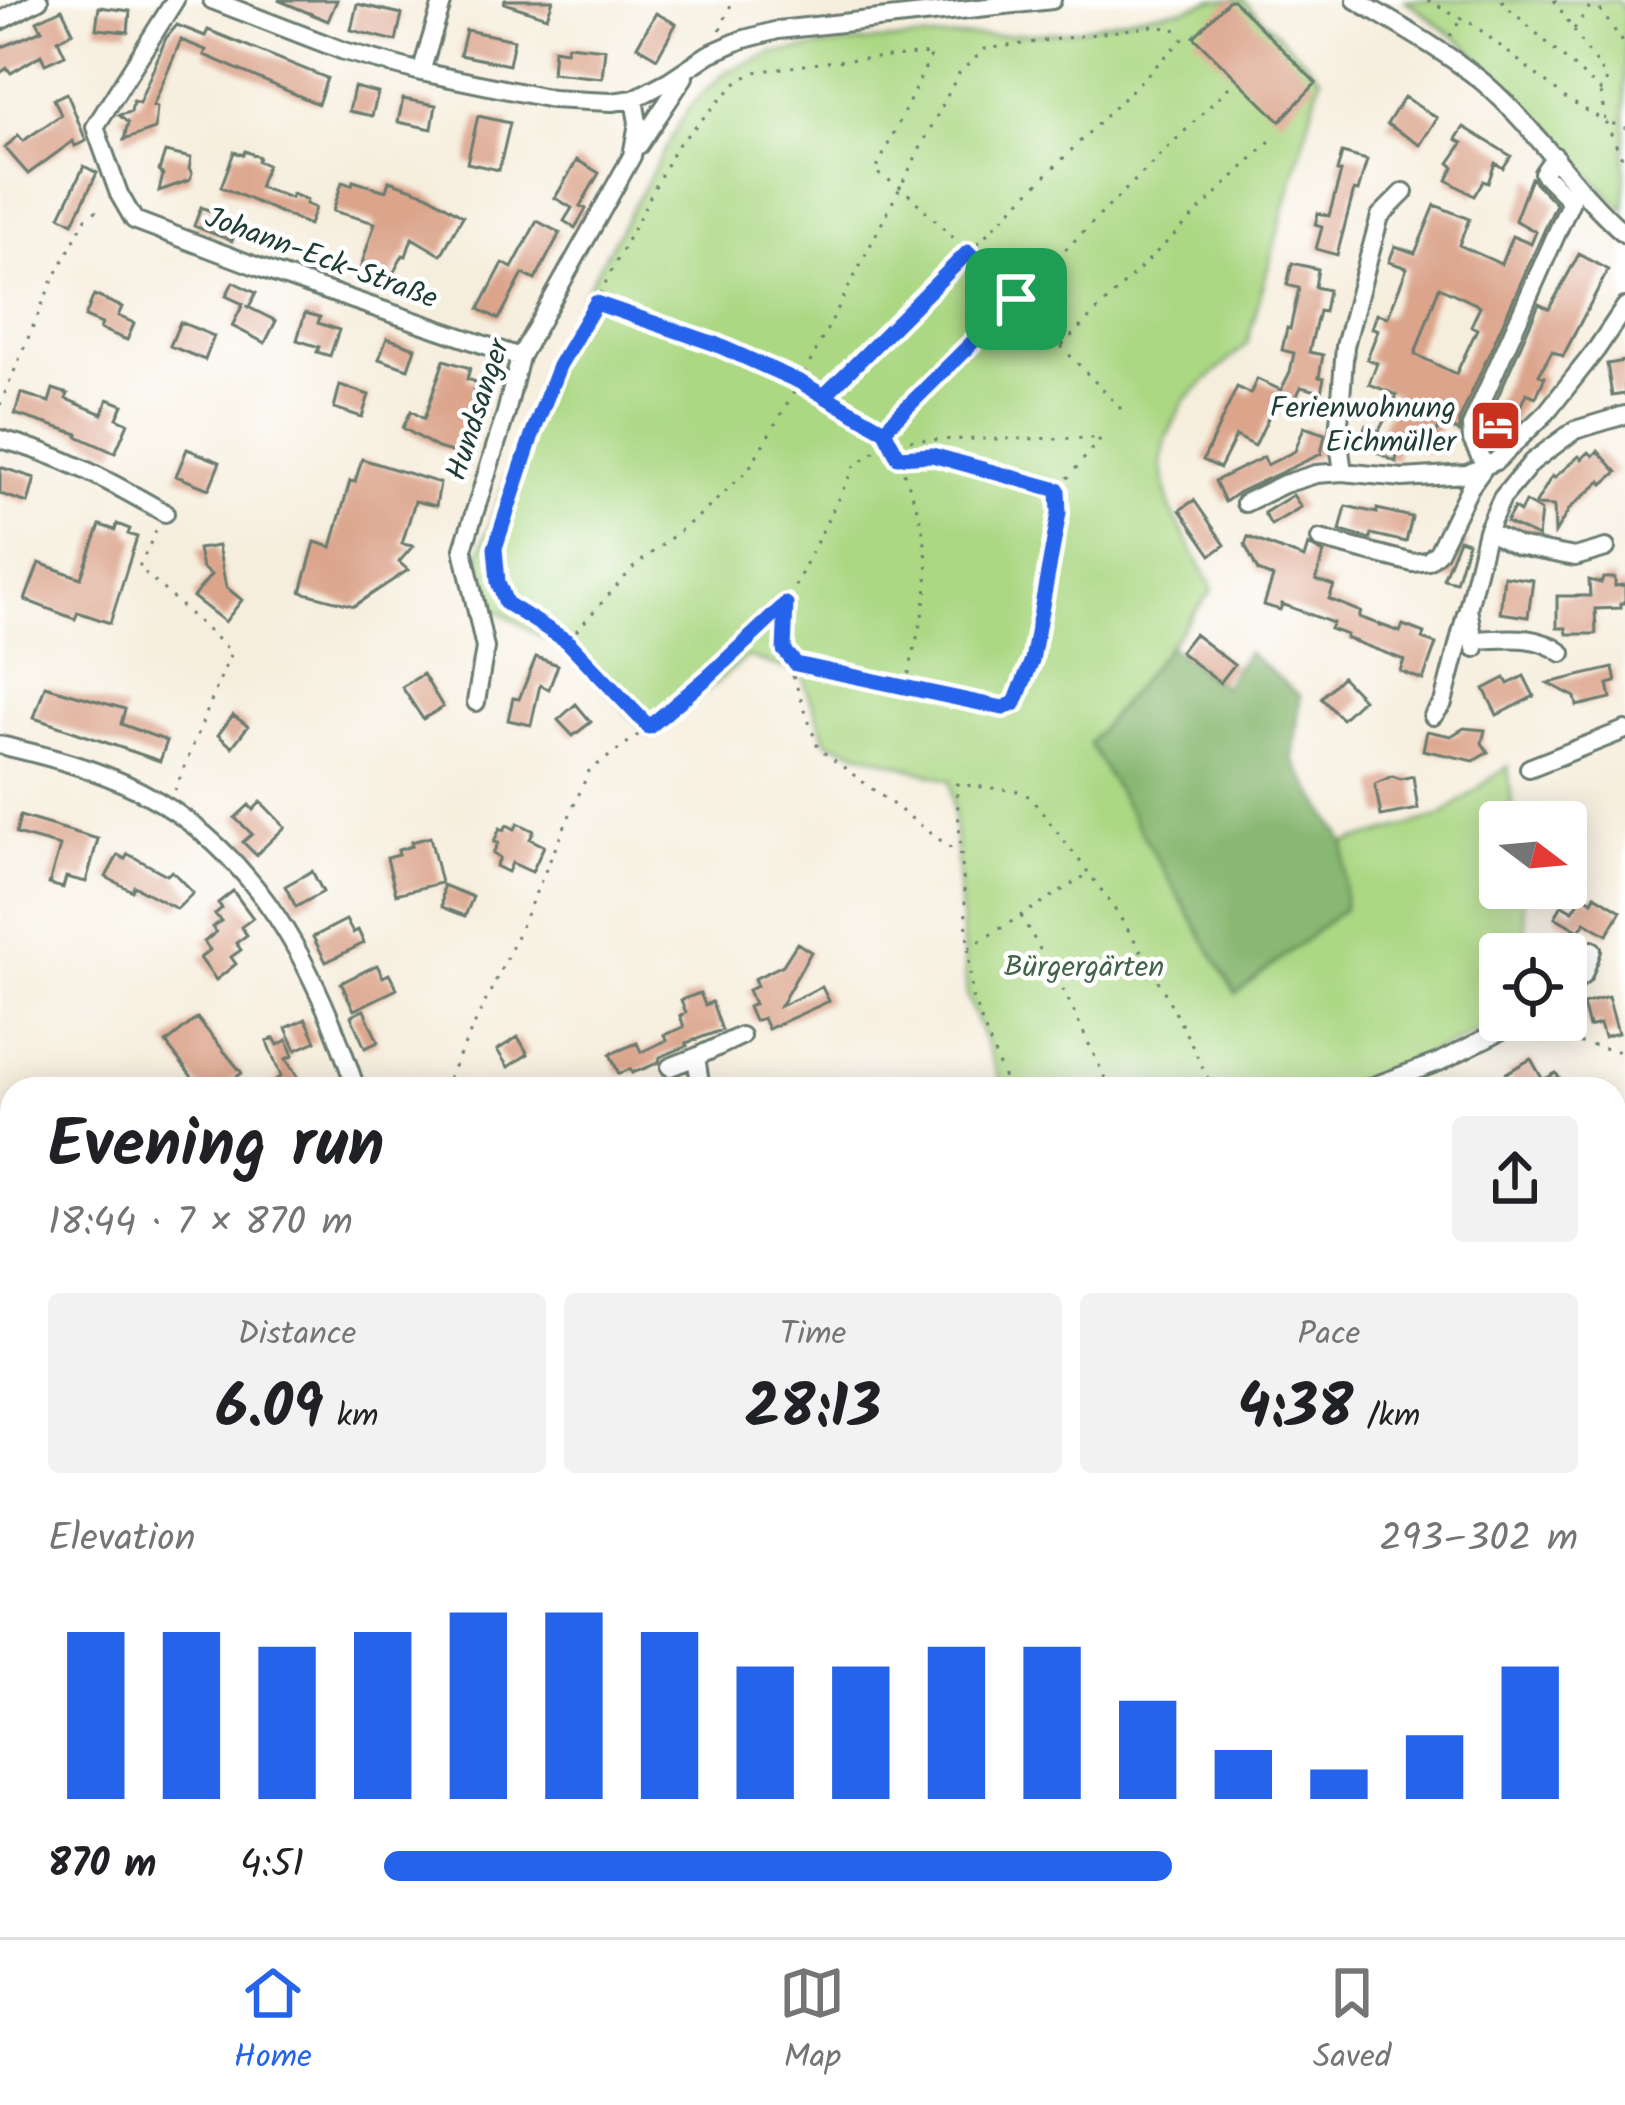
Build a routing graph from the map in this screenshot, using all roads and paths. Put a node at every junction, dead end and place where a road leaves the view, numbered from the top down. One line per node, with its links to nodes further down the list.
1 (39, 0): 13 (street)
2 (175, 0): 32 (street)
3 (212, 0): 20 (street)
4 (443, 0): 20 (street)
5 (733, 0): 19 (path)
6 (1052, 0): 19 (street)
7 (1356, 0): 18 (street)
8 (1428, 0): 12 (path)
9 (1502, 0): 22 (path)
10 (1554, 0): 14 (path)
11 (1594, 0): 14 (path); 17 (path)
12 (1462, 18): 18 (path); 24 (path)
13 (0, 21)
14 (1574, 29): 22 (path)
15 (1178, 30): 30 (path)
16 (1185, 37): 34 (path)
17 (1625, 45)
18 (1438, 52): 28 (street)
19 (703, 57): 23 (street); 27 (street, Hundsanger)
20 (422, 72): 23 (street)
21 (1229, 87): 35 (path)
22 (1601, 91): 24 (path)
23 (634, 99): 27 (street, Hundsanger)
24 (1606, 121): 25 (path); 29 (path)
25 (1625, 128)
26 (1276, 135): 38 (path)
27 (632, 156): 39 (street, Hundsanger)
28 (1555, 156): 33 (street); 49 (street)
29 (1625, 164)
30 (902, 188): 34 (path); 36 (path); 40 (path)
31 (1404, 193): 50 (street)
32 (118, 194): 39 (street, Johann-Eck-Straße); 42 (path)
33 (1625, 234)
34 (968, 252): 35 (path); 41 (path)
35 (1016, 299): 38 (path); 45 (path)
36 (596, 303): 40 (path); 59 (path)
37 (1625, 307): 49 (street)
38 (1060, 346): 43 (path)
39 (520, 357): 63 (street, Hundsanger)
40 (800, 382): 41 (path); 59 (path)
41 (824, 396): 45 (path)
42 (0, 405)
43 (1123, 411)
44 (1625, 415): 54 (street)
45 (884, 430): 47 (path)
46 (0, 439): 53 (street)
47 (890, 440): 48 (path); 51 (path); 57 (path)
48 (898, 457): 51 (path); 62 (path)
49 (1485, 466): 50 (street); 55 (street)
50 (1343, 472): 52 (street)
51 (1058, 490): 62 (path)
52 (1245, 503)
53 (165, 513): 69 (path)
54 (1487, 531): 56 (street); 58 (street)
55 (1320, 539)
56 (1606, 548)
57 (786, 604): 60 (path); 65 (path)
58 (1468, 608): 61 (street); 64 (street)
59 (567, 641): 65 (path)
60 (784, 650): 62 (path); 70 (path)
61 (1562, 653)
62 (906, 687)
63 (476, 702)
64 (1433, 716)
65 (649, 727): 83 (path)
66 (1625, 730): 68 (street)
67 (0, 745): 69 (street)
68 (1529, 768)
69 (167, 807): 82 (street)
70 (961, 856): 71 (path); 73 (path)
71 (1088, 873): 72 (path); 87 (path)
72 (1021, 916): 73 (path); 86 (path)
73 (968, 949): 85 (path)
74 (1592, 950): 75 (street)
75 (1587, 963)
76 (741, 1036): 80 (street)
77 (1481, 1041): 88 (street)
78 (1581, 1041): 79 (path)
79 (1625, 1053)
80 (696, 1057): 81 (street); 84 (street)
81 (670, 1067)
82 (352, 1077)
83 (448, 1077)
84 (699, 1077)
85 (1004, 1077)
86 (1104, 1077)
87 (1207, 1077)
88 (1398, 1077)

